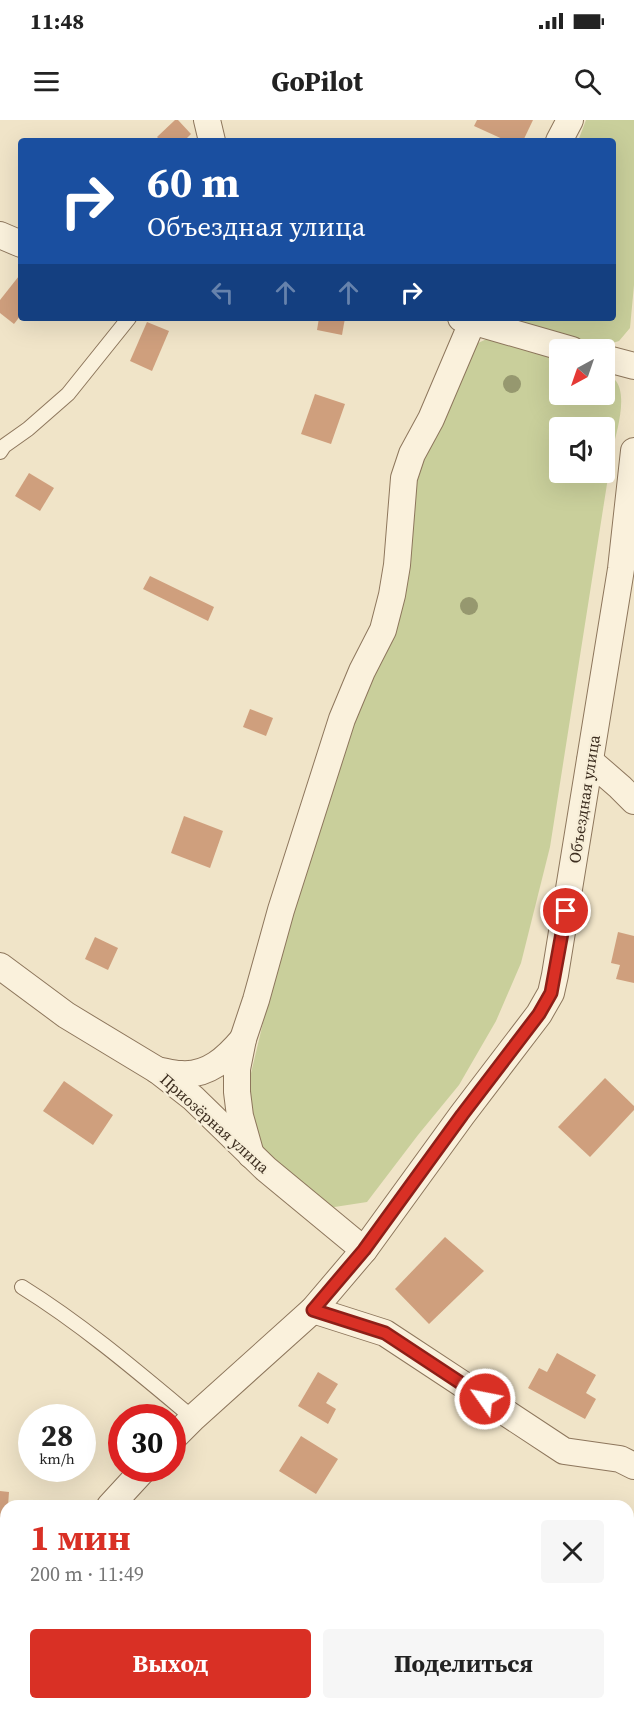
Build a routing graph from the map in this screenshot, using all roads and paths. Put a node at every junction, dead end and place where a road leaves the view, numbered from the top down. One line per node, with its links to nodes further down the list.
1 (207, 120): 3 (street)
2 (570, 120): 4 (street)
3 (211, 138)
4 (561, 138)
5 (0, 235): 6 (street)
6 (18, 243)
7 (127, 321): 14 (lane)
8 (468, 321): 19 (street)
9 (475, 321): 10 (street)
10 (549, 344)
11 (615, 361): 12 (street)
12 (634, 366)
13 (634, 451): 15 (street, Объездная улица)
14 (0, 452)
15 (590, 761): 16 (street); 22 (street, Объездная улица)
16 (622, 781): 17 (street)
17 (634, 801)
18 (0, 966): 20 (street, Приозёрная улица)
19 (243, 1039): 20 (street); 21 (street)
20 (157, 1070): 21 (street, Приозёрная улица)
21 (251, 1155): 22 (street, Приозёрная улица)
22 (364, 1250): 24 (street, Объездная улица)
23 (22, 1287): 25 (lane)
24 (313, 1310): 25 (street, Объездная улица); 27 (street)
25 (192, 1418): 26 (street, Объездная улица)
26 (186, 1424)
27 (634, 1466)
28 (132, 1482): 29 (street)
29 (116, 1500)

